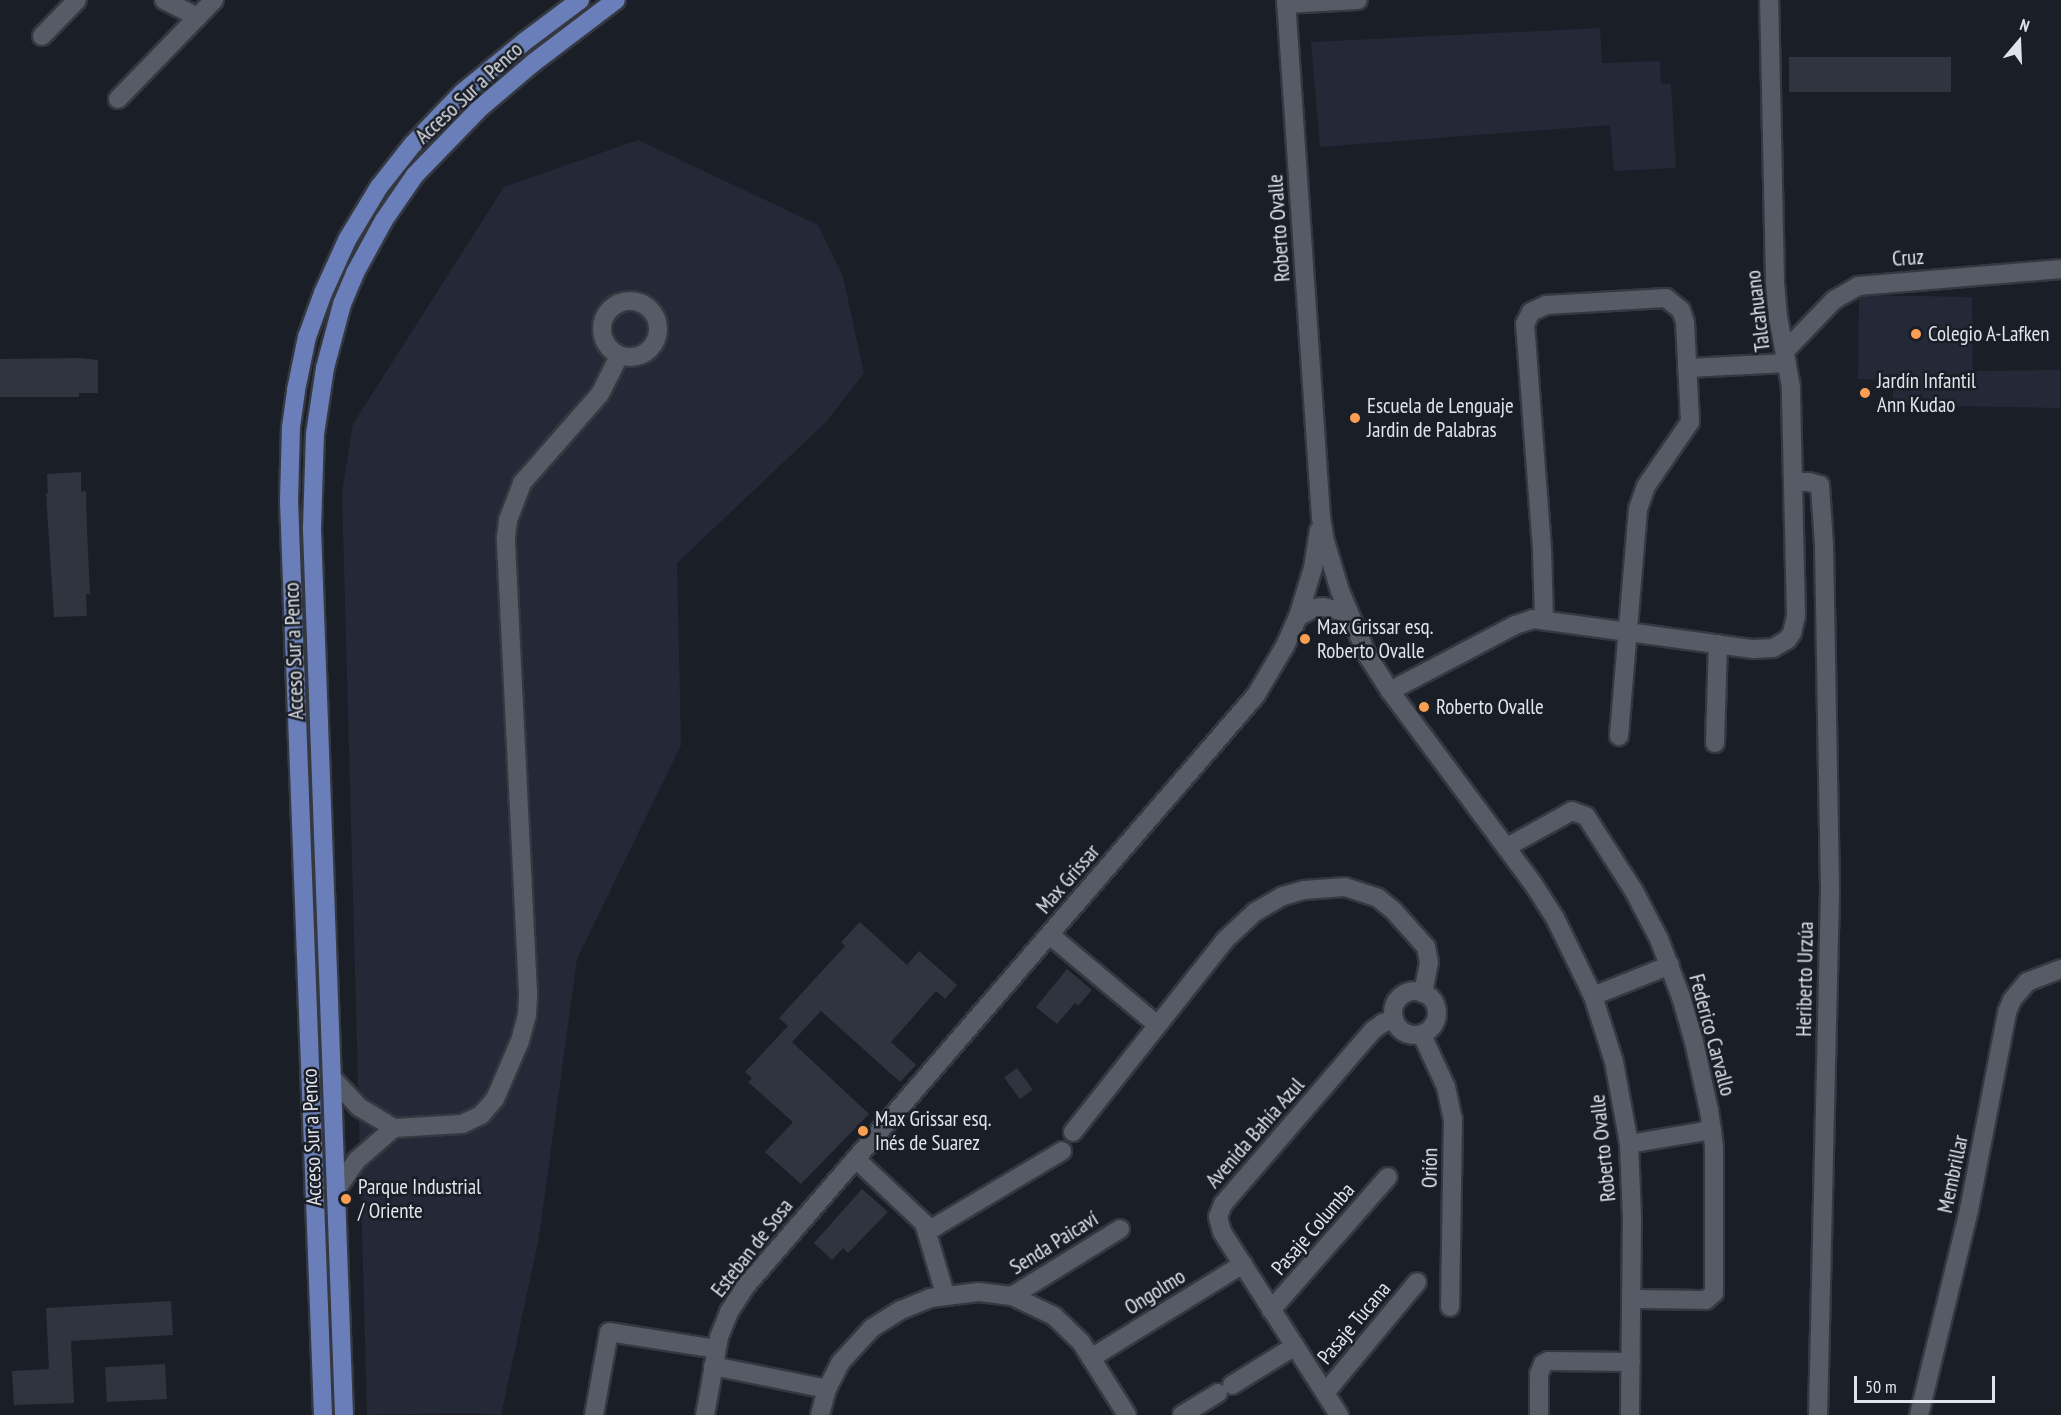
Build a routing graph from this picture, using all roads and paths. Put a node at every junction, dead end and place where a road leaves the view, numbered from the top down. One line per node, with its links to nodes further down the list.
1 (77, 0): 10 (street)
2 (164, 0): 9 (street)
3 (214, 0): 9 (street)
4 (580, 0): 61 (main road, Acceso Sur a Penco)
5 (616, 0): 37 (main road, Acceso Sur a Penco)
6 (1358, 0): 8 (street)
7 (1769, 0): 14 (street, Talcahuano)
8 (1286, 2): 17 (street, Roberto Ovalle)
9 (198, 17): 11 (street)
10 (42, 36)
11 (118, 99)
12 (2061, 269): 14 (street, Cruz)
13 (619, 356): 38 (street)
14 (1786, 357): 15 (street); 16 (street, Talcahuano)
15 (1687, 368): 22 (street); 23 (street)
16 (1793, 482): 18 (street, Talcahuano); 19 (street, Heriberto Urzúa)
17 (1321, 517): 20 (street, Roberto Ovalle); 21 (street, Max Grissar)
18 (1794, 544): 19 (street); 24 (street, Talcahuano)
19 (1824, 545): 71 (street, Heriberto Urzúa)
20 (1350, 616): 21 (street); 25 (street, Roberto Ovalle)
21 (1298, 617): 29 (street, Max Grissar)
22 (1544, 620): 23 (street); 25 (street)
23 (1629, 632): 24 (street); 26 (street)
24 (1718, 644): 27 (street)
25 (1390, 691): 28 (street, Roberto Ovalle)
26 (1619, 736)
27 (1715, 743)
28 (1507, 847): 30 (street, Federico Carvallo); 33 (street, Roberto Ovalle)
29 (1050, 935): 35 (street); 43 (street, Max Grissar)
30 (1670, 965): 33 (street); 39 (street, Federico Carvallo)
31 (2061, 969): 72 (street, Membrillar)
32 (1423, 993): 34 (street); 35 (street); 36 (street)
33 (1593, 996): 41 (street, Roberto Ovalle)
34 (1394, 1019): 36 (street); 48 (street, Avenida Bahía Azul)
35 (1156, 1024): 40 (street)
36 (1422, 1035): 53 (street, Orión)
37 (332, 1078): 38 (street); 45 (main road, Acceso Sur a Penco)
38 (394, 1128): 45 (street)
39 (1712, 1130): 41 (street); 52 (street, Federico Carvallo)
40 (1072, 1132)
41 (1629, 1144): 52 (street, Roberto Ovalle)
42 (1062, 1152): 47 (street)
43 (856, 1159): 47 (street); 56 (street, Esteban de Sosa)
44 (1388, 1177): 54 (street, Pasaje Columba)
45 (336, 1190): 62 (main road, Acceso Sur a Penco)
46 (1120, 1229): 51 (street, Senda Paicaví)
47 (928, 1231): 50 (street)
48 (1243, 1264): 54 (street, Avenida Bahía Azul); 57 (street, Ongolmo)
49 (1417, 1282): 60 (street, Pasaje Tucana)
50 (945, 1294): 51 (street); 59 (street)
51 (1012, 1296): 57 (street)
52 (1632, 1299): 58 (street, Roberto Ovalle)
53 (1450, 1307)
54 (1271, 1310): 55 (street, Avenida Bahía Azul)
55 (1295, 1346): 60 (street, Avenida Bahía Azul); 67 (street)
56 (715, 1358): 59 (street); 63 (street); 64 (street, Esteban de Sosa)
57 (1091, 1358): 66 (street)
58 (1631, 1362): 69 (street); 70 (street, Roberto Ovalle)
59 (827, 1389): 65 (street)
60 (1325, 1393): 68 (street, Avenida Bahía Azul)
61 (323, 1415)
62 (344, 1415)
63 (594, 1415)
64 (705, 1415)
65 (820, 1415)
66 (1127, 1415)
67 (1182, 1415)
68 (1339, 1415)
69 (1539, 1415)
70 (1630, 1415)
71 (1818, 1415)
72 (1919, 1415)

